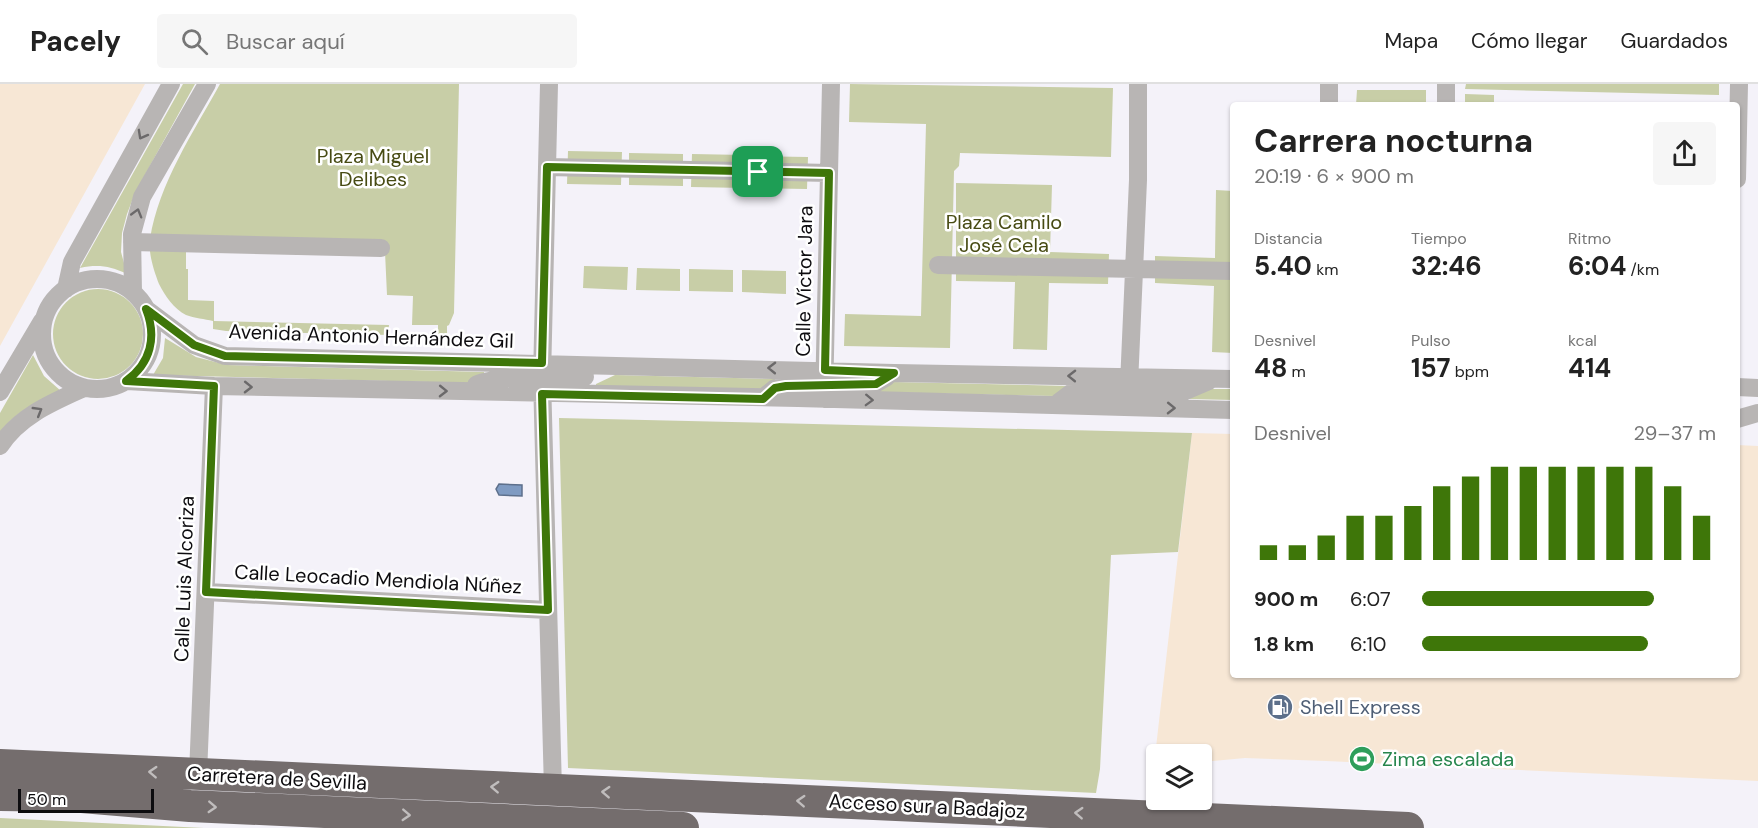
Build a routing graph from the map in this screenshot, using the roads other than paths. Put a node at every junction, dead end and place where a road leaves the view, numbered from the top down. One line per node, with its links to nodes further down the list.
1 (171, 84): 19 (street, one-way to 19)
2 (207, 84): 14 (street, one-way to 2)
3 (549, 84): 12 (street)
4 (831, 84): 13 (street, Calle Víctor Jara)
5 (1138, 84): 17 (street)
6 (1329, 84): 9 (street)
7 (1446, 84): 10 (street)
8 (1739, 84): 11 (street)
9 (1329, 102)
10 (1446, 102)
11 (1739, 102)
12 (547, 167): 13 (street); 23 (street)
13 (829, 173): 26 (street, Calle Víctor Jara)
14 (132, 242): 15 (street); 20 (street)
15 (381, 248)
16 (938, 265): 17 (street)
17 (1135, 269): 18 (street); 32 (street)
18 (1230, 271)
19 (66, 289): 20 (street); 22 (street)
20 (133, 292): 21 (street)
21 (146, 309): 23 (street, Avenida Antonio Hernández Gil); 25 (street)
22 (45, 317): 29 (street); 31 (street)
23 (542, 378): 26 (street, Avenida Antonio Hernández Gil, one-way to 23); 26 (street, Avenida Antonio Hernández Gil); 27 (street, Avenida Antonio Hernández Gil, one-way to 23); 38 (street)
24 (1224, 379): 32 (street, Avenida Antonio Hernández Gil)
25 (126, 381): 27 (street, Avenida Antonio Hernández Gil); 29 (street)
26 (825, 385): 32 (street, Avenida Antonio Hernández Gil, one-way to 26); 32 (street, Avenida Antonio Hernández Gil, one-way to 32)
27 (214, 386): 37 (street, Calle Luis Alcoriza)
28 (1740, 387): 30 (street)
29 (84, 388): 36 (street, one-way to 29)
30 (1758, 388)
31 (0, 392)
32 (1129, 392): 33 (street, Avenida Antonio Hernández Gil, one-way to 33)
33 (1230, 409)
34 (1758, 412): 35 (street)
35 (1740, 419)
36 (0, 446)
37 (206, 592): 38 (street, Calle Leocadio Mendiola Núñez); 40 (street, Calle Luis Alcoriza)
38 (548, 610): 42 (street)
39 (0, 765): 40 (highway, Carretera de Sevilla, one-way to 39)
40 (198, 774): 42 (highway, Carretera de Sevilla, one-way to 40)
41 (0, 786): 44 (street)
42 (553, 790): 46 (highway, Acceso sur a Badajoz, one-way to 42)
43 (0, 795): 44 (highway, Carretera de Sevilla)
44 (70, 796): 45 (highway, Carretera de Sevilla, one-way to 45)
45 (683, 828)
46 (1408, 828)

